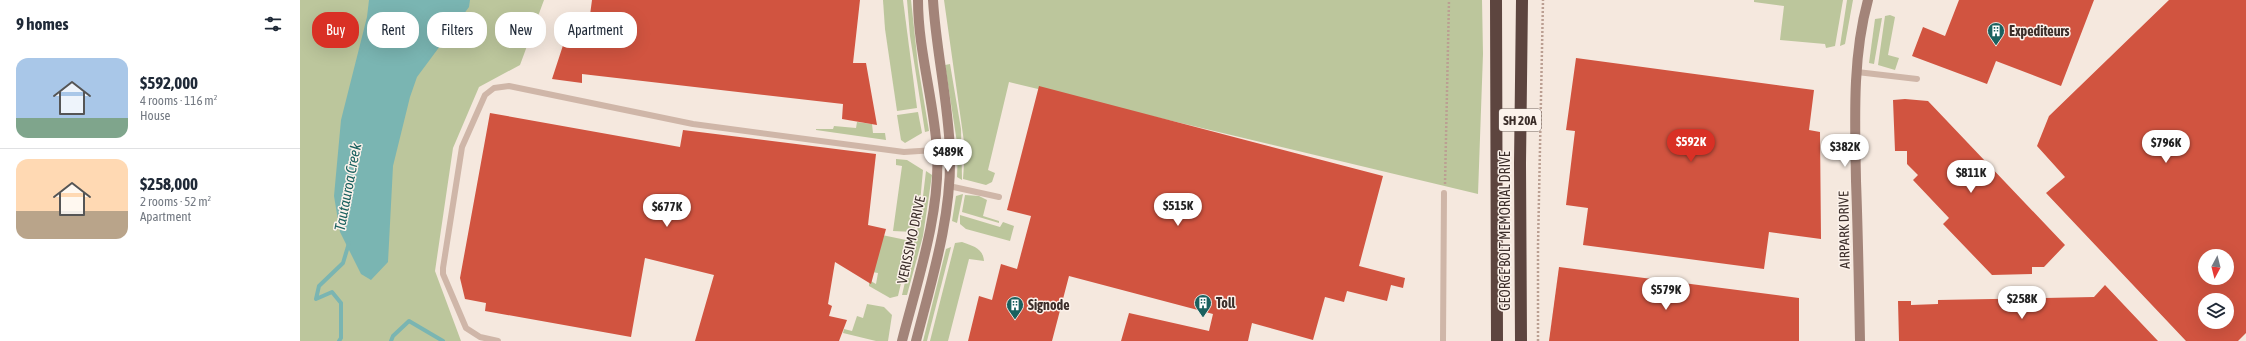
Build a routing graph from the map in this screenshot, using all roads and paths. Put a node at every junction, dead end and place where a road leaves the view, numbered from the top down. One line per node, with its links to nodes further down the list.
1 (918, 0): 11 (street, VERISSIMO DRIVE)
2 (933, 0): 10 (street, VERISSIMO DRIVE)
3 (1449, 0): 13 (path)
4 (1496, 0): 19 (highway, GEORGE BOLT MEMORIAL DRIVE / SH 20A)
5 (1522, 0): 20 (highway, GEORGE BOLT MEMORIAL DRIVE / SH 20A)
6 (1543, 0): 21 (path)
7 (1868, 0): 8 (street, AIRPARK DRIVE)
8 (1857, 72): 9 (lane); 22 (street, AIRPARK DRIVE)
9 (1917, 79)
10 (950, 149): 11 (lane); 12 (street, VERISSIMO DRIVE)
11 (938, 152): 15 (lane); 16 (street, VERISSIMO DRIVE)
12 (949, 186): 14 (lane); 17 (street, VERISSIMO DRIVE)
13 (1444, 193): 18 (lane)
14 (999, 197)
15 (498, 341)
16 (902, 341)
17 (916, 341)
18 (1442, 341)
19 (1497, 341)
20 (1521, 341)
21 (1538, 341)
22 (1860, 341)

